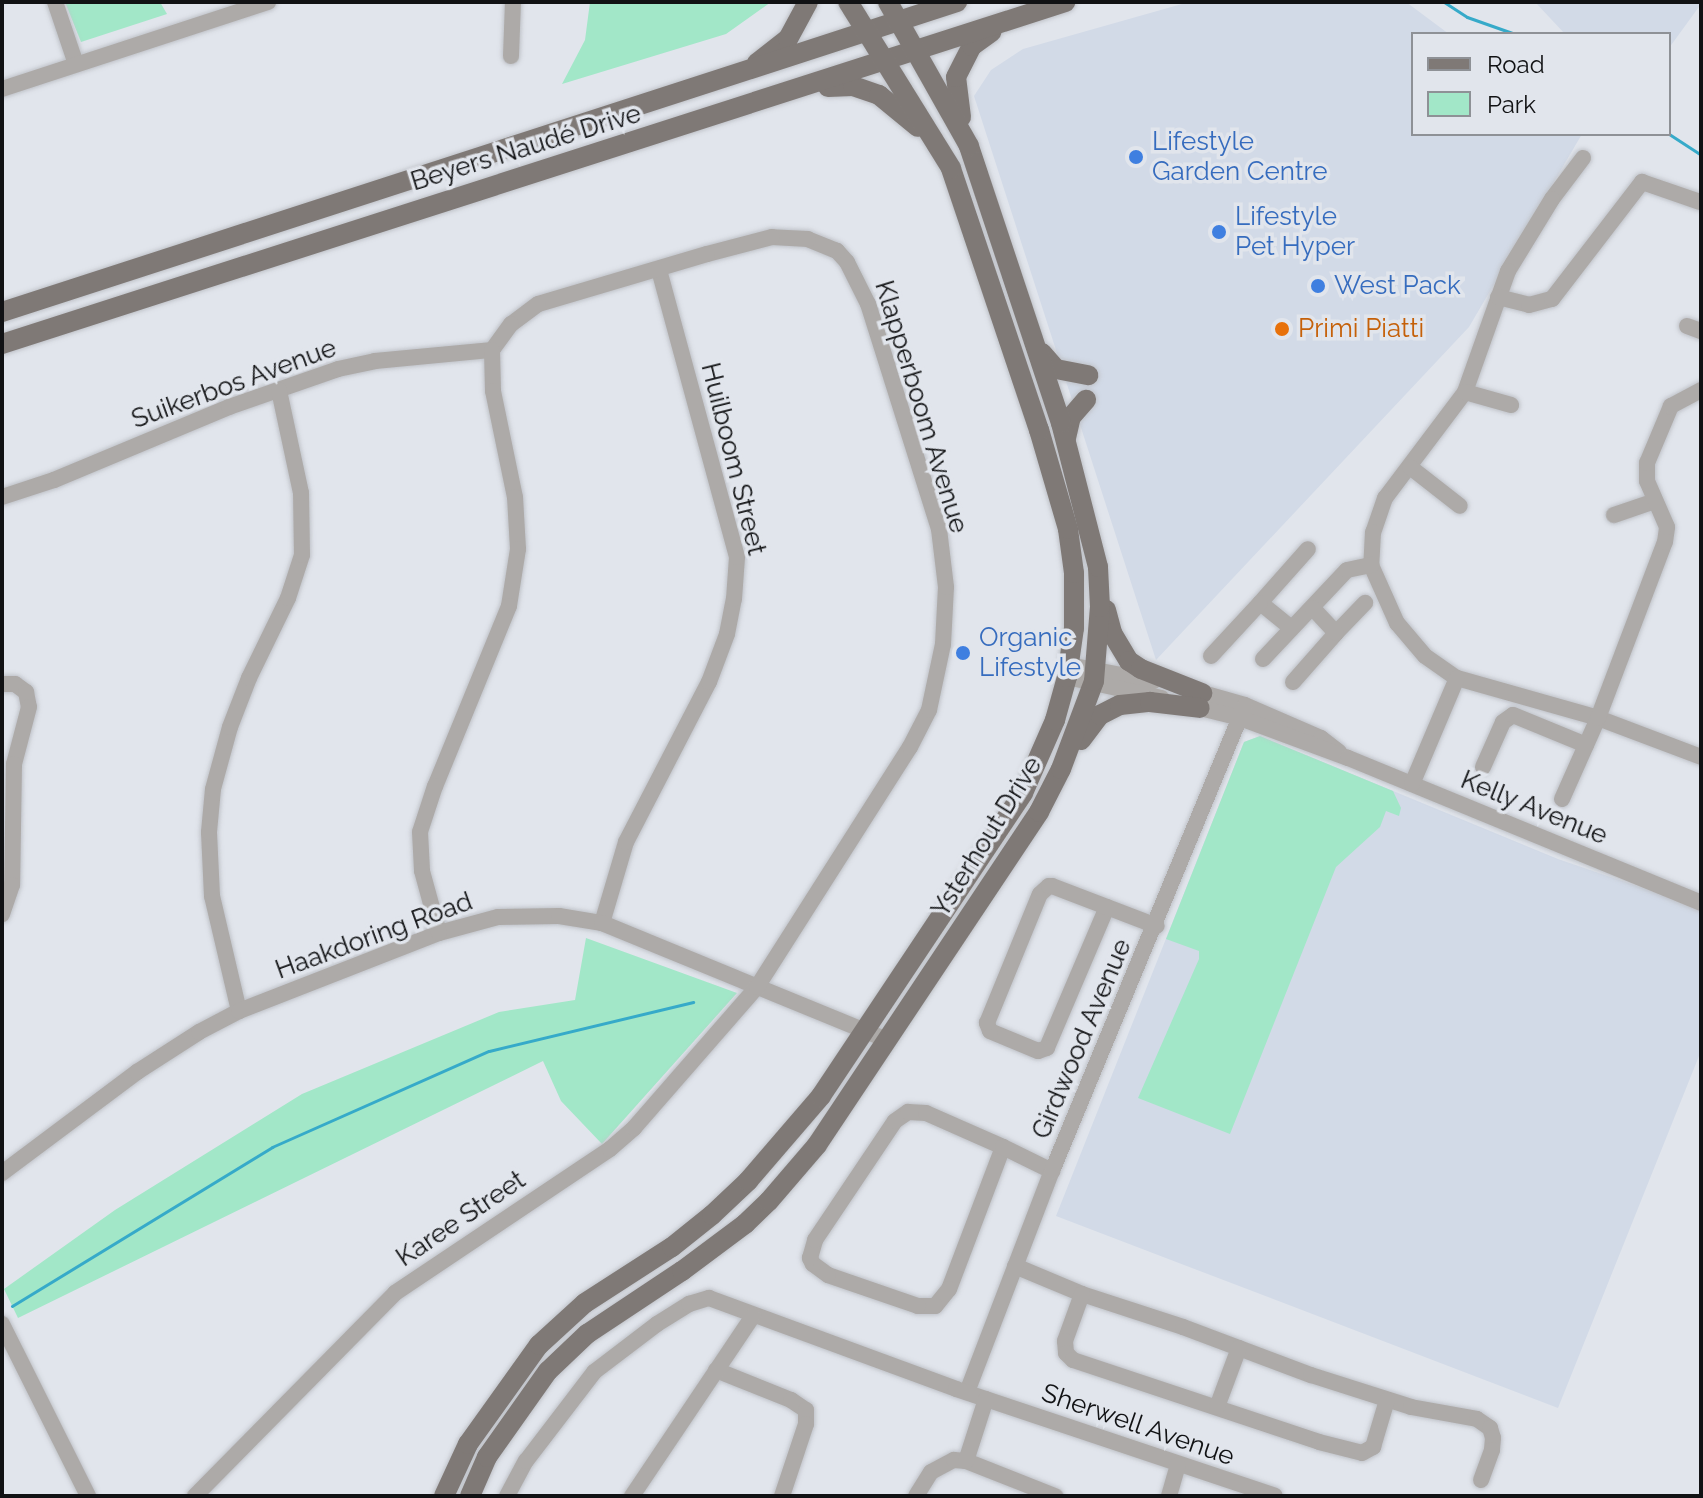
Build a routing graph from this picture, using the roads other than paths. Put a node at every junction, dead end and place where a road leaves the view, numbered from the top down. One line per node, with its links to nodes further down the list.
1 (55, 2): 15 (street)
2 (268, 2): 15 (street)
3 (513, 2): 13 (street)
4 (808, 2): 16 (main road)
5 (848, 2): 11 (main road, Ysterhout Drive)
6 (888, 2): 10 (main road, Ysterhout Drive)
7 (957, 2): 10 (main road, Beyers Naudé Drive)
8 (1065, 2): 9 (main road, Beyers Naudé Drive)
9 (1011, 19): 12 (main road, Beyers Naudé Drive); 19 (main road)
10 (900, 21): 11 (main road, Beyers Naudé Drive); 12 (main road, Ysterhout Drive)
11 (868, 32): 14 (main road, Ysterhout Drive); 16 (main road, Beyers Naudé Drive)
12 (918, 51): 14 (main road, Beyers Naudé Drive); 19 (main road, Ysterhout Drive)
13 (511, 56)
14 (887, 61): 18 (main road, Beyers Naudé Drive); 21 (main road, Ysterhout Drive)
15 (76, 64): 17 (street)
16 (741, 74): 25 (main road, Beyers Naudé Drive)
17 (2, 89)
18 (765, 101): 21 (main road); 27 (main road, Beyers Naudé Drive)
19 (969, 146): 26 (main road, Ysterhout Drive)
20 (1583, 158): 24 (street)
21 (951, 168): 51 (main road, Ysterhout Drive)
22 (1700, 202): 24 (street)
23 (659, 270): 28 (street, Klapperboom Avenue); 68 (street, Huilboom Street); 71 (street, Klapperboom Avenue)
24 (1498, 297): 32 (street)
25 (2, 312)
26 (1034, 339): 29 (main road); 35 (main road, Ysterhout Drive)
27 (2, 344)
28 (492, 350): 30 (street, Suikerbos Avenue); 70 (street)
29 (1088, 375)
30 (279, 390): 37 (street, Suikerbos Avenue); 72 (street)
31 (1701, 390): 38 (street)
32 (1465, 392): 34 (street); 36 (street)
33 (1086, 400): 35 (main road)
34 (1511, 405)
35 (1065, 440): 43 (main road, Ysterhout Drive)
36 (1410, 467): 39 (street); 42 (street)
37 (2, 497)
38 (1655, 501): 40 (street); 58 (street)
39 (1460, 506)
40 (1614, 515)
41 (1308, 549): 44 (street)
42 (1371, 565): 46 (street); 53 (street)
43 (1098, 567): 52 (main road, Ysterhout Drive); 56 (main road)
44 (1260, 603): 47 (street); 49 (street)
45 (1365, 603): 48 (street)
46 (1313, 608): 47 (street); 48 (street)
47 (1290, 627): 50 (street)
48 (1336, 633): 54 (street)
49 (1211, 656)
50 (1263, 659)
51 (1068, 671): 52 (street, Kelly Avenue); 73 (main road, Ysterhout Drive)
52 (1095, 675): 56 (street, Kelly Avenue); 62 (main road, Ysterhout Drive)
53 (1457, 678): 58 (street); 63 (street)
54 (1293, 682)
55 (2, 684): 67 (street)
56 (1201, 700): 57 (street, Kelly Avenue); 62 (main road)
57 (1243, 712): 63 (street, Kelly Avenue); 69 (street, Girdwood Avenue)
58 (1598, 718): 59 (street); 60 (street)
59 (1586, 745): 61 (street); 64 (street)
60 (1701, 757)
61 (1483, 767)
62 (1061, 769): 74 (main road, Ysterhout Drive)
63 (1412, 784): 65 (street, Kelly Avenue)
64 (1562, 799)
65 (1701, 903)
66 (1107, 907): 66 (street); 69 (street)
67 (2, 914)
68 (602, 923): 70 (street, Haakdoring Road); 71 (street, Haakdoring Road)
69 (1157, 926): 77 (street, Girdwood Avenue)
70 (439, 933): 72 (street, Haakdoring Road)
71 (757, 987): 73 (street, Haakdoring Road); 92 (street, Karee Street)
72 (239, 1011): 76 (street, Haakdoring Road)
73 (867, 1032): 74 (street, Haakdoring Road); 93 (main road, Ysterhout Drive)
74 (887, 1040): 94 (main road, Ysterhout Drive)
75 (1003, 1147): 75 (street); 77 (street)
76 (4, 1166)
77 (1052, 1171): 78 (street, Girdwood Avenue)
78 (1015, 1266): 79 (street); 84 (street, Girdwood Avenue)
79 (1082, 1294): 82 (street); 87 (street)
80 (753, 1316): 83 (street); 84 (street, Sherwell Avenue); 95 (street, Sherwell Avenue)
81 (2, 1324): 91 (street)
82 (1239, 1348): 86 (street); 87 (street)
83 (716, 1370): 96 (street); 97 (street)
84 (967, 1392): 85 (street, Sherwell Avenue)
85 (986, 1399): 88 (street); 89 (street, Sherwell Avenue)
86 (1387, 1400): 87 (street); 90 (street)
87 (1217, 1407)
88 (966, 1461): 98 (street); 99 (street)
89 (1178, 1465): 100 (street); 101 (street, Sherwell Avenue)
90 (1481, 1480)
91 (88, 1496)
92 (195, 1496)
93 (444, 1496)
94 (470, 1496)
95 (507, 1496)
96 (632, 1496)
97 (782, 1496)
98 (916, 1496)
99 (1055, 1496)
100 (1169, 1496)
101 (1275, 1496)

